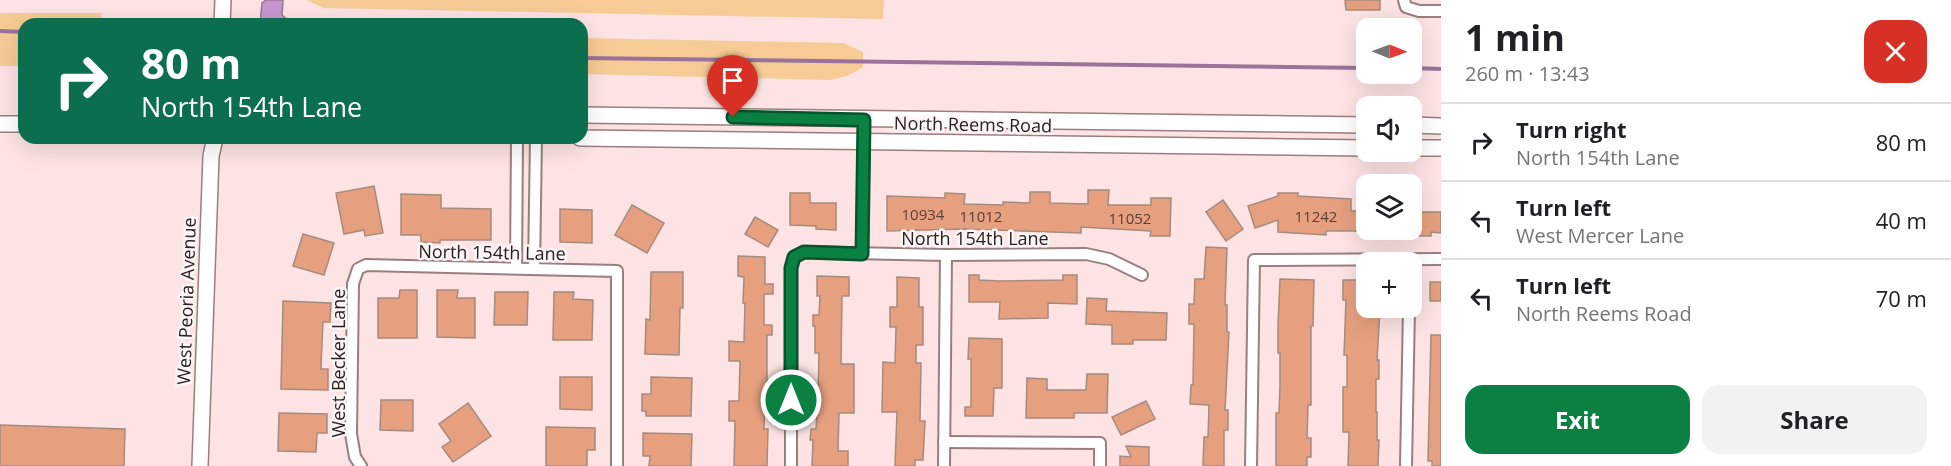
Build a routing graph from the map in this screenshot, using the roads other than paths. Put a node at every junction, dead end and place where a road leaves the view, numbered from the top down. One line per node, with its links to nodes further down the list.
1 (223, 0): 4 (main road)
2 (1405, 4): 3 (street)
3 (1441, 11)
4 (222, 18)
5 (588, 115): 6 (main road, North Reems Road)
6 (864, 120): 9 (main road, North Reems Road); 13 (street)
7 (0, 123): 8 (main road)
8 (18, 124)
9 (1356, 125)
10 (1422, 125): 11 (main road)
11 (1441, 126)
12 (588, 138): 13 (main road, North Reems Road)
13 (863, 143): 17 (main road, North Reems Road); 22 (street)
14 (214, 144): 33 (main road, West Peoria Avenue)
15 (518, 144): 20 (street)
16 (536, 144): 21 (street)
17 (1356, 148)
18 (1422, 148): 19 (main road)
19 (1441, 148)
20 (517, 202): 21 (street); 28 (street)
21 (535, 202): 29 (street)
22 (862, 254): 23 (street, North 154th Lane); 36 (street, North 154th Lane)
23 (946, 255): 30 (street, North 154th Lane); 32 (street)
24 (1441, 260): 26 (street)
25 (1356, 261): 39 (street)
26 (1422, 261)
27 (366, 265): 28 (street, North 154th Lane); 34 (street, West Becker Lane)
28 (516, 268): 29 (street, North 154th Lane)
29 (534, 269): 35 (street, North 154th Lane)
30 (1142, 275)
31 (1409, 318): 40 (street)
32 (944, 442): 37 (street); 38 (street)
33 (200, 466)
34 (361, 466)
35 (618, 466)
36 (791, 466)
37 (944, 466)
38 (1100, 466)
39 (1251, 466)
40 (1406, 466)

